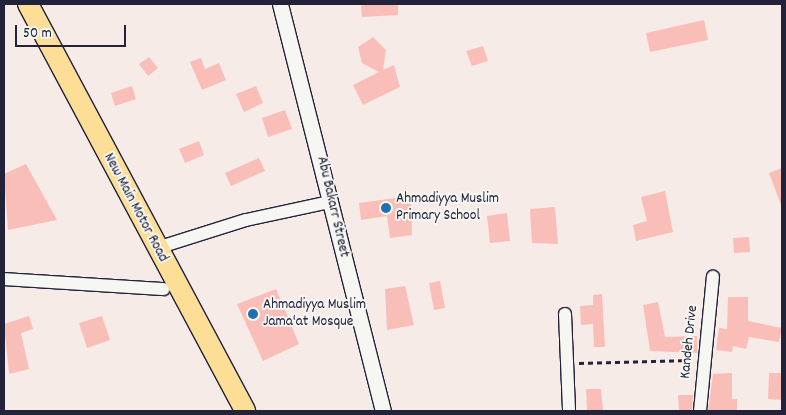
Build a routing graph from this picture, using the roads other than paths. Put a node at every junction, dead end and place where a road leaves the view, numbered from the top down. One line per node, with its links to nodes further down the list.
1 (13, 4): 8 (highway, New Main Motor Road)
2 (28, 4): 5 (highway, New Main Motor Road)
3 (280, 4): 4 (street, Abu Bakarr Street)
4 (330, 202): 5 (street); 12 (street, Abu Bakarr Street)
5 (156, 248): 11 (highway, New Main Motor Road)
6 (713, 277): 14 (street, Kandeh Drive)
7 (4, 278): 8 (street)
8 (164, 289): 10 (highway, New Main Motor Road)
9 (565, 314): 13 (street)
10 (230, 411)
11 (245, 411)
12 (383, 411)
13 (568, 411)
14 (700, 411)

